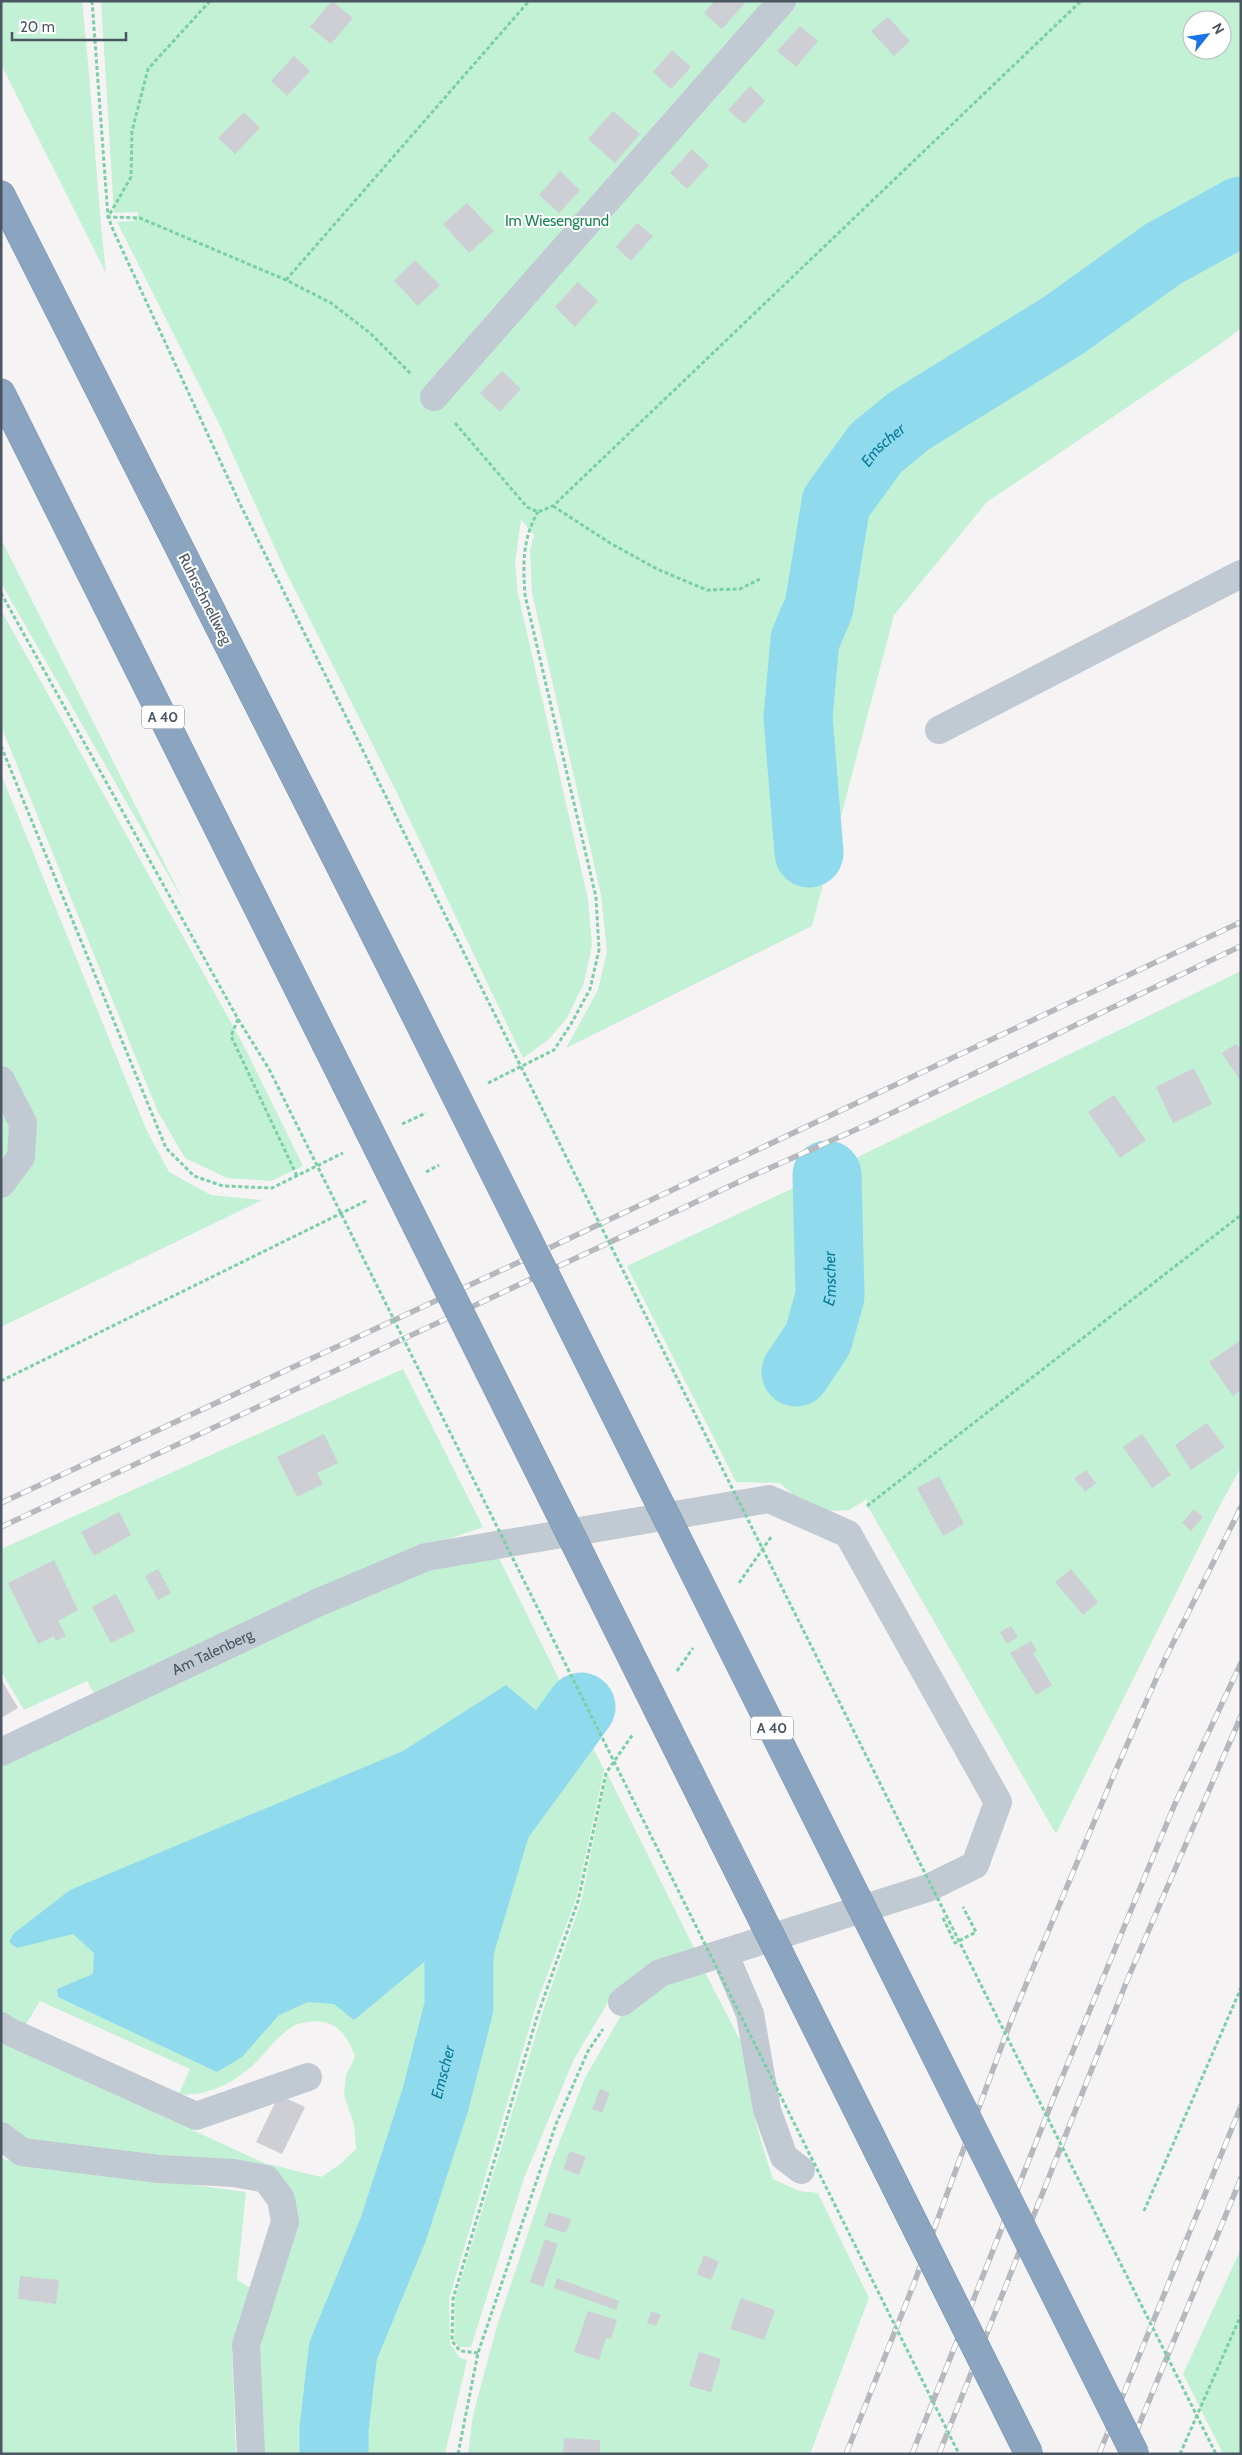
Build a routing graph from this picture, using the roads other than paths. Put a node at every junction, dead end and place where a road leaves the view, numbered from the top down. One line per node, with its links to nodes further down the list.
1 (782, 1): 4 (street)
2 (1, 195): 18 (highway, Ruhrschnellweg / A 40, bridge)
3 (1, 393): 17 (highway, A 40, bridge)
4 (434, 397)
5 (1241, 574): 6 (street)
6 (939, 730)
7 (1, 1080): 8 (street)
8 (1, 1184)
9 (1, 1752): 10 (street, Am Talenberg)
10 (724, 1953): 11 (street); 15 (street)
11 (622, 2002)
12 (1, 2026): 13 (street)
13 (308, 2077)
14 (1, 2136): 16 (street)
15 (801, 2170)
16 (251, 2454)
17 (1029, 2454)
18 (1135, 2454)

